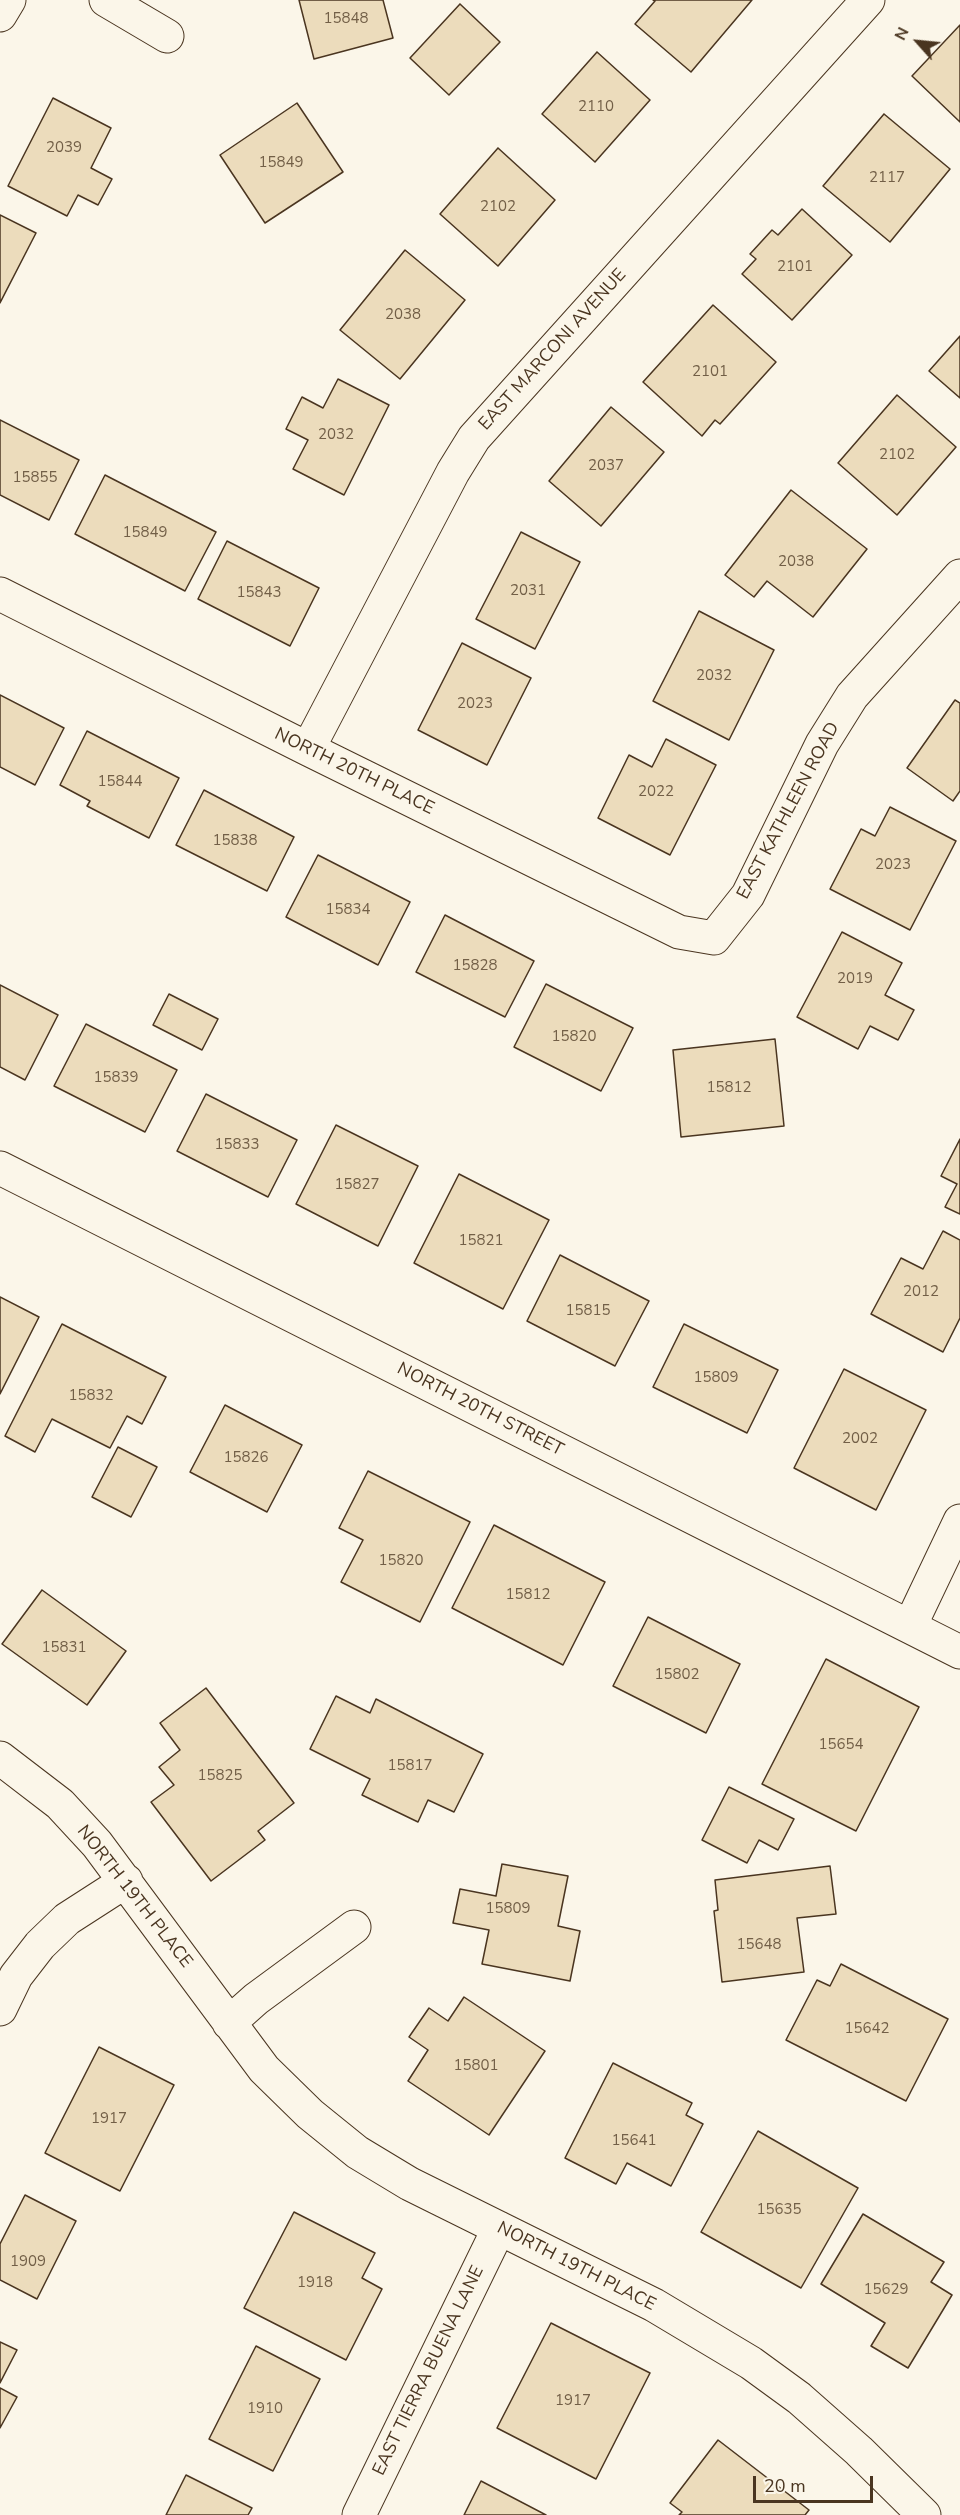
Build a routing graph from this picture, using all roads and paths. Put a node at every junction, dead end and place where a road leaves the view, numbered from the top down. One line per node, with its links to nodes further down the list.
1 (9, 0): 4 (street)
2 (106, 0): 5 (street)
3 (868, 0): 8 (street, EAST MARCONI AVENUE)
4 (0, 15)
5 (167, 36)
6 (960, 576): 9 (street, EAST KATHLEEN ROAD)
7 (0, 594): 8 (street, NORTH 20TH PLACE)
8 (308, 750): 9 (street, NORTH 20TH PLACE)
9 (714, 938)
10 (0, 1167): 12 (street, NORTH 20TH STREET)
11 (960, 1521): 12 (street)
12 (910, 1626): 13 (street, NORTH 20TH STREET)
13 (960, 1652)
14 (0, 1758): 15 (street, NORTH 19TH PLACE)
15 (126, 1881): 17 (street); 18 (street, NORTH 19TH PLACE)
16 (354, 1927): 18 (street)
17 (0, 2010)
18 (229, 2023): 19 (street, NORTH 19TH PLACE)
19 (499, 2228): 20 (street, EAST TIERRA BUENA LANE); 21 (street, NORTH 19TH PLACE)
20 (359, 2515)
21 (924, 2515)

